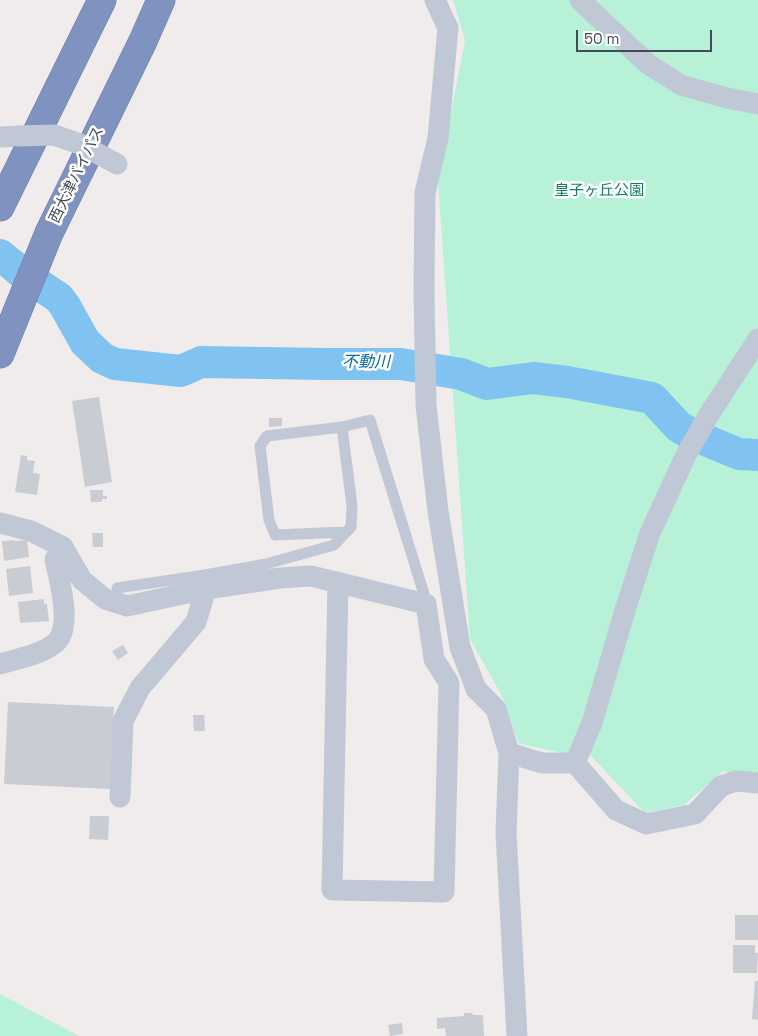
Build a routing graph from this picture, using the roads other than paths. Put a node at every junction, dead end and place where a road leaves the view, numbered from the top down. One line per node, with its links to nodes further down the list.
1 (102, 0): 10 (highway)
2 (161, 0): 6 (highway, 西大津バイパス)
3 (170, 0): 6 (highway)
4 (435, 0): 22 (street)
5 (580, 0): 7 (street)
6 (143, 41): 12 (highway, 西大津バイパス)
7 (758, 104)
8 (10, 137): 9 (street, bridge)
9 (117, 164)
10 (0, 207)
11 (758, 339): 25 (street)
12 (4, 343)
13 (342, 427): 15 (lane); 15 (lane); 20 (lane)
14 (0, 523): 16 (street)
15 (346, 532): 18 (lane)
16 (63, 547): 19 (street); 21 (street)
17 (338, 582): 19 (street); 20 (street); 23 (street)
18 (117, 588)
19 (206, 589): 27 (street)
20 (426, 604): 23 (street)
21 (0, 664)
22 (476, 689): 23 (street); 24 (street)
23 (449, 695)
24 (510, 752): 25 (street); 28 (street)
25 (575, 763): 26 (street)
26 (758, 783)
27 (120, 797)
28 (517, 1036)

